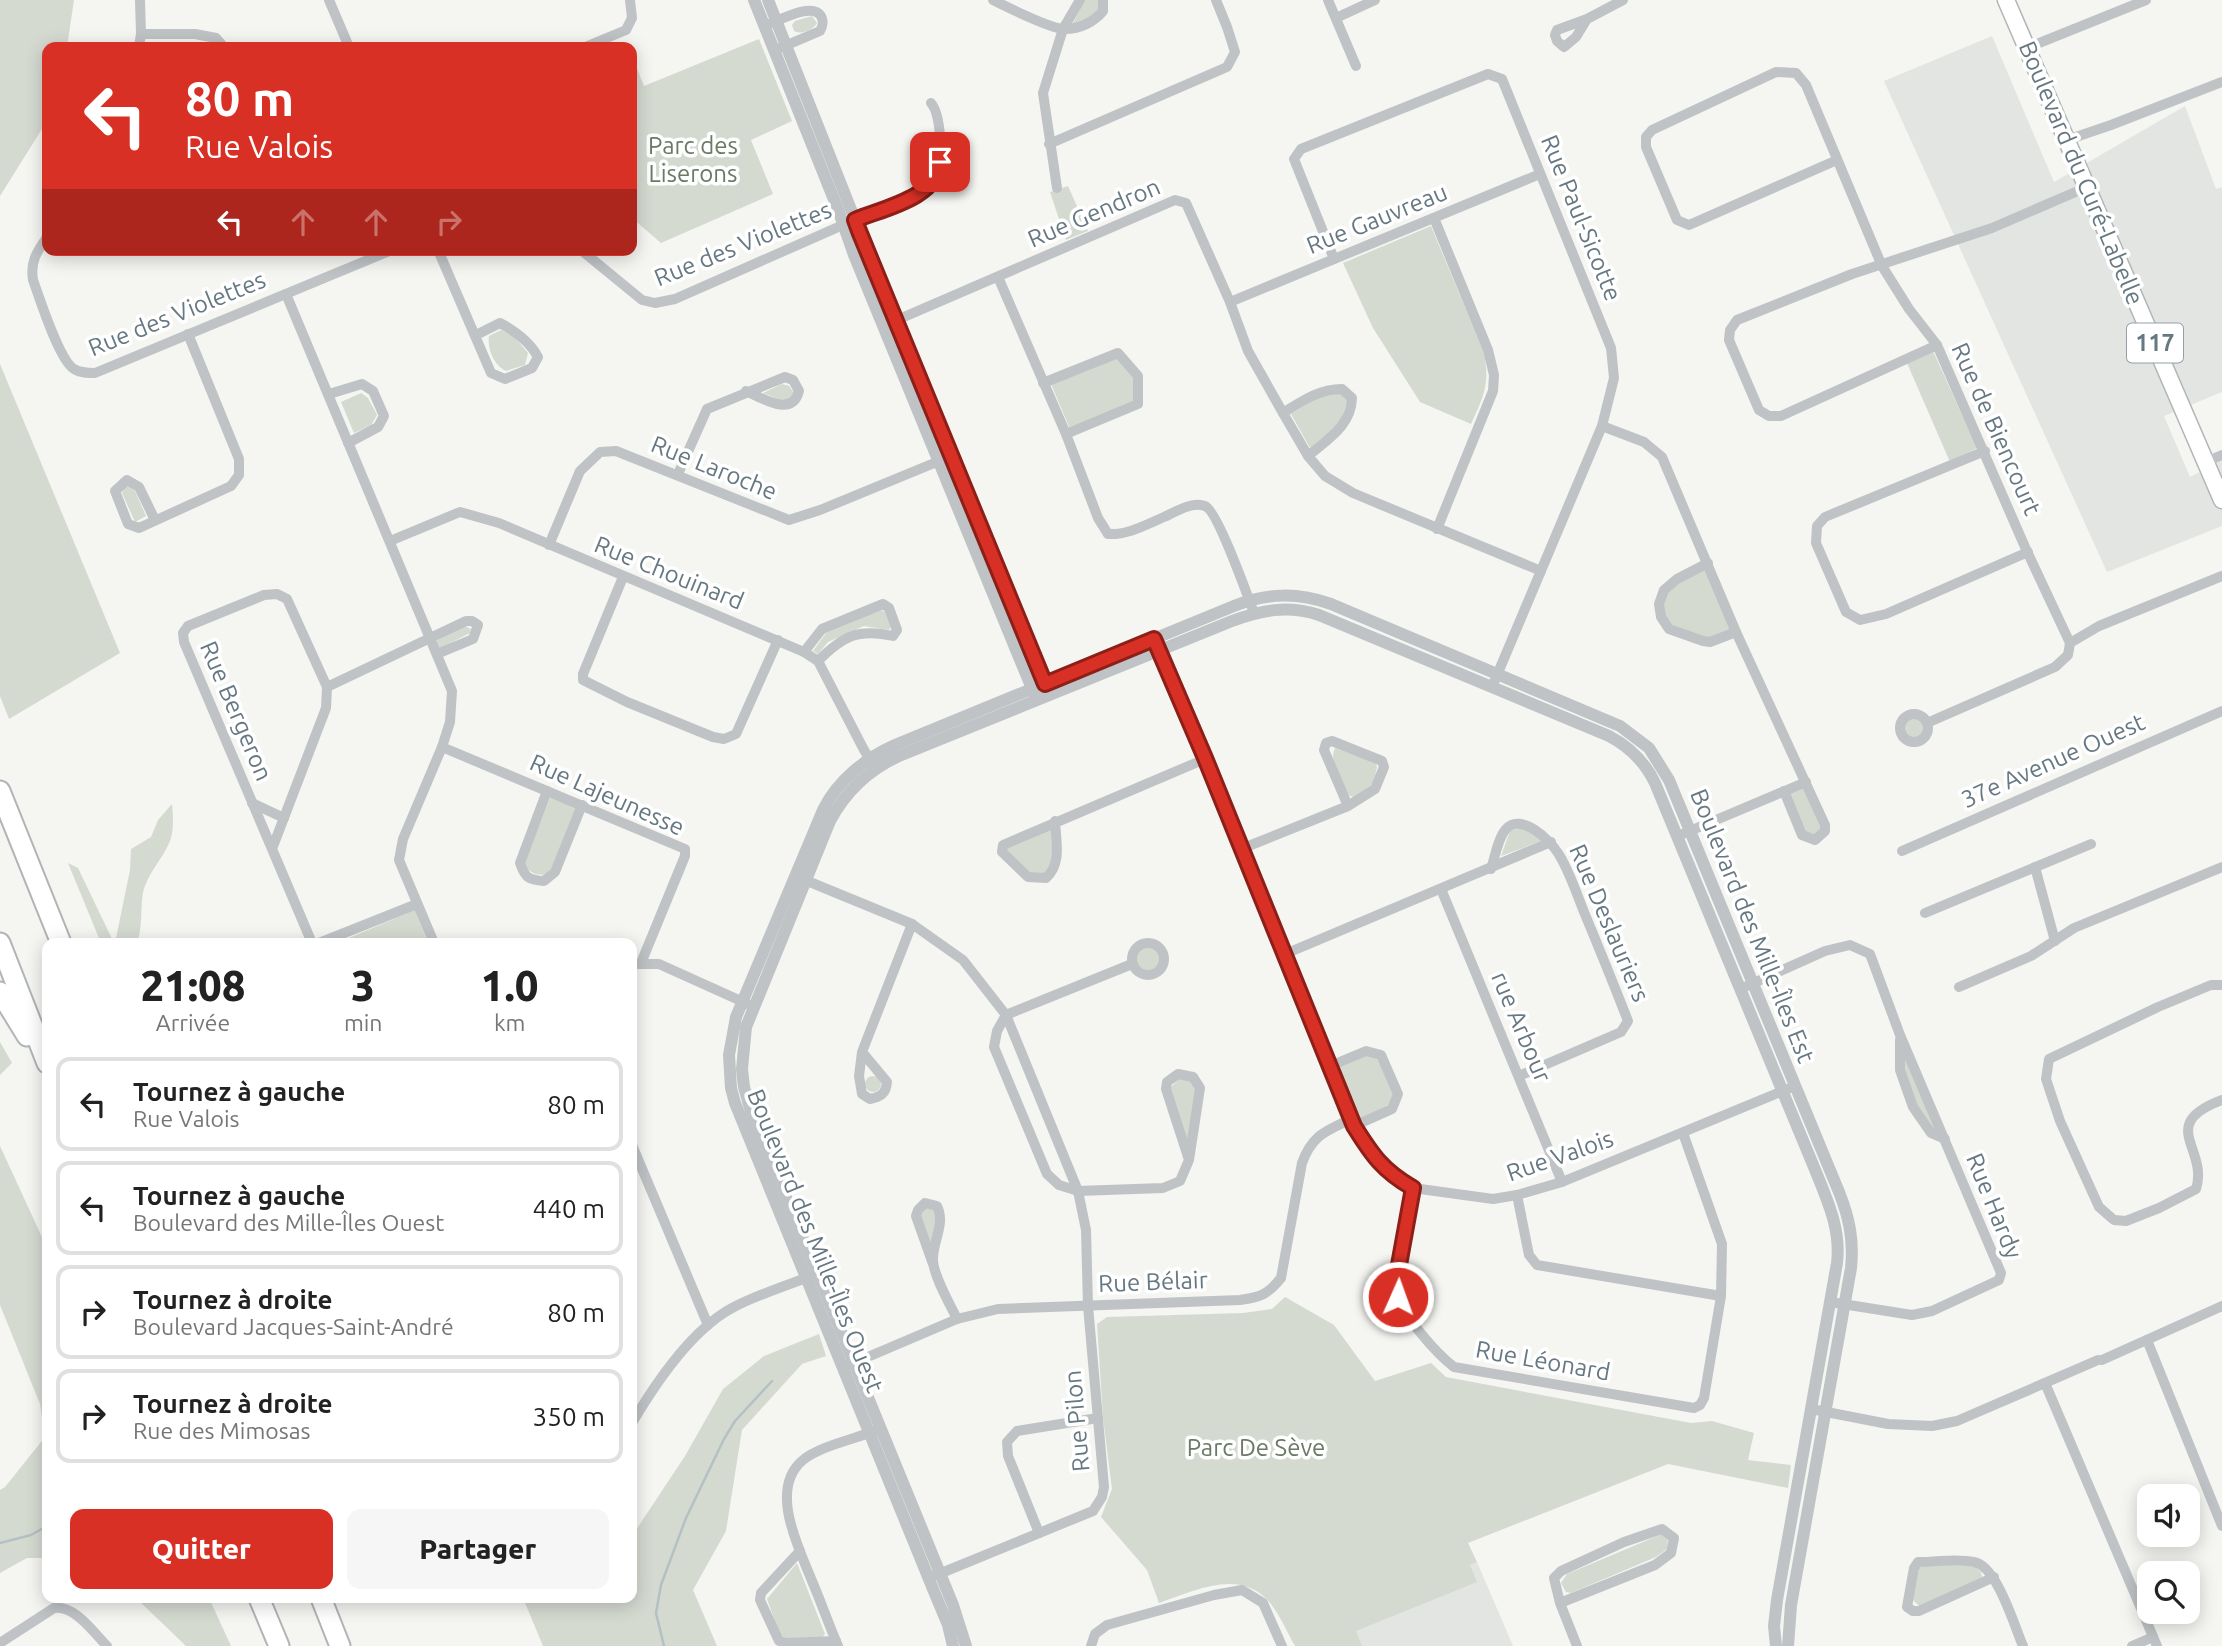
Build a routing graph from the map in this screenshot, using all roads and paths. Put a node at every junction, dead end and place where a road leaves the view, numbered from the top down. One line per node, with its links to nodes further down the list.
1 (140, 0): 19 (street)
2 (329, 0): 22 (street)
3 (630, 0): 23 (street)
4 (754, 0): 17 (street)
5 (768, 0): 17 (street)
6 (993, 0): 18 (street)
7 (1080, 0): 18 (street)
8 (1104, 0): 18 (street)
9 (1216, 0): 31 (street)
10 (1328, 0): 15 (street)
11 (1375, 0): 15 (street)
12 (1623, 0): 16 (street)
13 (2006, 0): 25 (main road, Boulevard du Curé-Labelle / 117)
14 (2146, 0): 25 (street)
15 (1336, 18): 27 (street)
16 (1587, 19)
17 (771, 24): 24 (street); 24 (street); 26 (street)
18 (1063, 29): 31 (street)
19 (141, 34): 20 (street); 21 (street)
20 (140, 42)
21 (220, 42)
22 (347, 42)
23 (597, 42)
24 (787, 45): 26 (street); 37 (street)
25 (2027, 48): 30 (main road, Boulevard du Curé-Labelle / 117)
26 (774, 50): 37 (street)
27 (1356, 66)
28 (2222, 82): 30 (street)
29 (931, 103): 37 (street, Rue des Violettes)
30 (2067, 140): 34 (main road, Boulevard du Curé-Labelle / 117)
31 (1049, 144): 35 (street)
32 (1837, 160): 32 (street, Rue de Biencourt); 43 (street, Rue de Biencourt)
33 (1540, 174): 36 (street, Rue Gauvreau); 42 (street, Rue Paul-Sicotte); 55 (street, Rue Paul-Sicotte)
34 (2087, 187): 43 (street); 62 (main road, Boulevard du Curé-Labelle / 117)
35 (1058, 188)
36 (1434, 218): 42 (street, Rue Gauvreau); 66 (street)
37 (849, 223): 41 (street, Rue des Violettes); 47 (street)
38 (42, 244): 48 (street, Rue des Violettes)
39 (377, 256): 45 (street, Rue des Violettes)
40 (441, 256): 49 (street)
41 (588, 256)
42 (1334, 259): 46 (street, Rue Gauvreau)
43 (1882, 266): 50 (street, Rue de Biencourt); 50 (street)
44 (998, 277): 46 (street, Rue Gendron); 47 (street, Rue Gendron); 51 (street)
45 (286, 293): 48 (street, Rue des Violettes); 53 (street)
46 (1230, 302): 54 (street, Rue Gendron)
47 (889, 324): 61 (street)
48 (188, 334): 65 (street)
49 (476, 335): 49 (street)
50 (1937, 345): 58 (street, Rue de Biencourt)
51 (1043, 383): 56 (street); 56 (street)
52 (746, 391): 63 (street)
53 (329, 394): 57 (street); 57 (street)
54 (1283, 413): 60 (street, Rue Gendron); 60 (street)
55 (1602, 426): 70 (street); 71 (street, Rue Paul-Sicotte)
56 (1066, 434): 74 (street)
57 (348, 443): 67 (street)
58 (1985, 451): 69 (street, Rue de Biencourt); 69 (street)
59 (2222, 455): 62 (street)
60 (1308, 456): 66 (street, Rue Gendron)
61 (945, 459): 63 (street, Rue Laroche); 86 (street)
62 (2206, 462): 64 (main road, Boulevard du Curé-Labelle / 117)
63 (678, 474): 68 (street, Rue Laroche)
64 (2222, 500)
65 (155, 520): 65 (street)
66 (1437, 529): 71 (street, Rue Gendron)
67 (390, 541): 68 (street, Rue Chouinard); 77 (street)
68 (549, 545): 73 (street, Rue Chouinard)
69 (2028, 552): 79 (street, Rue de Biencourt)
70 (1708, 563): 76 (street); 76 (street)
71 (1541, 571): 84 (street, Rue Paul-Sicotte)
72 (2222, 576): 79 (street)
73 (623, 578): 78 (street, Rue Chouinard); 78 (street)
74 (1250, 600): 75 (street); 80 (street, Boulevard des Mille-Îles Est); 84 (street, Boulevard des Mille-Îles Est)
75 (1254, 613): 80 (street, Boulevard des Mille-Îles Est); 84 (street, Boulevard des Mille-Îles Est)
76 (1736, 632): 92 (street)
77 (430, 639): 82 (street); 82 (street); 85 (street)
78 (778, 640): 81 (street, Rue Chouinard)
79 (2070, 643): 88 (street)
80 (1156, 645): 86 (street, Boulevard des Mille-Îles Ouest); 90 (street, Rue Valois)
81 (804, 652): 83 (street, Rue Chouinard); 83 (street)
82 (437, 654): 89 (street)
83 (818, 662): 91 (street, Rue Chouinard)
84 (1494, 680): 101 (street, Boulevard des Mille-Îles Est)
85 (327, 687): 96 (street, Rue Bergeron); 99 (street, Rue Bergeron)
86 (1041, 692): 91 (street, Boulevard des Mille-Îles Ouest)
87 (2222, 711): 106 (street, 37e Avenue Ouest)
88 (1927, 723)
89 (442, 747): 94 (street, Rue Lajeunesse); 112 (street)
90 (1205, 758): 100 (street); 105 (street, Rue Valois)
91 (873, 763): 110 (street, Boulevard des Mille-Îles Ouest)
92 (1806, 782): 95 (street); 95 (street)
93 (0, 790): 115 (highway)
94 (547, 791): 97 (street, Rue Lajeunesse); 97 (street)
95 (1784, 792): 101 (street)
96 (252, 803): 99 (street); 104 (street, Rue Bergeron)
97 (582, 805): 122 (street, Rue Lajeunesse)
98 (1348, 806): 98 (street); 105 (street)
99 (284, 818): 104 (street, Rue Bergeron)
100 (1055, 821): 100 (street)
101 (1684, 834): 124 (street, Boulevard des Mille-Îles Est); 127 (street, Boulevard des Mille-Îles Est)
102 (1551, 842): 109 (street, Rue Deslauriers); 109 (street, Rue Deslauriers); 136 (street, Rue Deslauriers)
103 (2091, 844): 107 (street)
104 (272, 849): 116 (street, Rue Bergeron)
105 (1241, 849): 121 (street, Rue Valois)
106 (1902, 851)
107 (2035, 867): 113 (street); 119 (street)
108 (2222, 867): 119 (street)
109 (1490, 869): 111 (street, Rue Deslauriers)
110 (800, 878): 114 (street, Rue Pilon); 129 (street, Boulevard des Mille-Îles Ouest)
111 (1441, 889): 121 (street, Rue Deslauriers); 136 (street, rue Arbour)
112 (417, 904): 117 (street); 118 (street)
113 (1925, 914)
114 (912, 923): 130 (street, Rue Pilon); 133 (street)
115 (59, 938)
116 (310, 938)
117 (332, 938)
118 (432, 938)
119 (2056, 941): 126 (street)
120 (0, 943): 132 (highway)
121 (1285, 954): 135 (street, Rue Valois)
122 (637, 964): 129 (street)
123 (1132, 964): 130 (street)
124 (1753, 984): 127 (street, Rue Hardy); 131 (street, Rue Hardy); 137 (street, Boulevard des Mille-Îles Est)
125 (2222, 985): 139 (street)
126 (1959, 987)
127 (1740, 989): 138 (street, Boulevard des Mille-Îles Est)
128 (0, 992): 134 (highway)
129 (748, 1004): 150 (street, Boulevard des Mille-Îles Ouest)
130 (1006, 1015): 147 (street, Rue Pilon); 147 (street)
131 (1900, 1035): 142 (street, Rue Hardy); 142 (street, Rue Hardy)
132 (42, 1050)
133 (862, 1052)
134 (42, 1061)
135 (1330, 1066): 140 (street, Rue Valois); 140 (street)
136 (1519, 1076): 145 (street, rue Arbour)
137 (1795, 1086): 138 (street, Rue Valois); 153 (street, Boulevard des Mille-Îles Est)
138 (1782, 1091): 141 (street, Rue Valois); 152 (street, Boulevard des Mille-Îles Est)
139 (2222, 1100)
140 (1353, 1123): 146 (street, Rue Valois); 154 (street, Rue Bélair)
141 (1683, 1133): 145 (street, Rue Valois); 151 (street)
142 (1945, 1139): 153 (street, Rue Hardy)
143 (637, 1157): 157 (street)
144 (1189, 1160): 144 (street); 147 (street)
145 (1562, 1182): 148 (street, Rue Valois)
146 (1413, 1188): 148 (street, Rue Valois); 151 (street, Rue Léonard)
147 (1078, 1191): 154 (street, Rue Pilon)
148 (1517, 1195): 151 (street)
149 (933, 1264): 149 (street); 156 (street)
150 (811, 1276): 157 (street); 159 (street, Boulevard des Mille-Îles Ouest)
151 (1721, 1296)
152 (1830, 1302): 153 (street, Rue Hardy); 162 (street, Boulevard des Mille-Îles Est)
153 (1844, 1305): 163 (street, Boulevard des Mille-Îles Est)
154 (1088, 1306): 156 (street, Rue Bélair); 164 (street, Rue Pilon)
155 (2222, 1306): 158 (street)
156 (957, 1319): 159 (street, Rue Bélair)
157 (708, 1325): 161 (street)
158 (2147, 1340): 160 (street); 166 (street)
159 (848, 1365): 165 (street, Boulevard des Mille-Îles Ouest)
160 (2045, 1383): 163 (street); 174 (street)
161 (637, 1406)
162 (1811, 1409): 163 (street); 185 (street, Boulevard des Mille-Îles Est)
163 (1825, 1412): 186 (street, Boulevard des Mille-Îles Est)
164 (1098, 1418): 167 (street, Rue Pilon); 167 (street)
165 (875, 1430): 168 (street); 169 (street, Boulevard des Mille-Îles Ouest)
166 (2221, 1521)
167 (1040, 1532): 169 (street, Rue Pilon)
168 (800, 1550): 176 (street); 176 (street)
169 (935, 1576): 180 (street, Boulevard des Mille-Îles Ouest); 181 (street, Boulevard des Mille-Îles Ouest)
170 (1993, 1577): 170 (street); 187 (street)
171 (262, 1603): 178 (highway)
172 (323, 1603): 179 (highway)
173 (1560, 1603): 173 (street); 184 (street)
174 (2155, 1642): 188 (street)
175 (0, 1643): 177 (street)
176 (837, 1644)
177 (107, 1646)
178 (279, 1646)
179 (340, 1646)
180 (953, 1646)
181 (965, 1646)
182 (1091, 1646): 183 (street)
183 (1282, 1646)
184 (1577, 1646)
185 (1776, 1646)
186 (1788, 1646)
187 (2023, 1646)
188 (2132, 1646)

